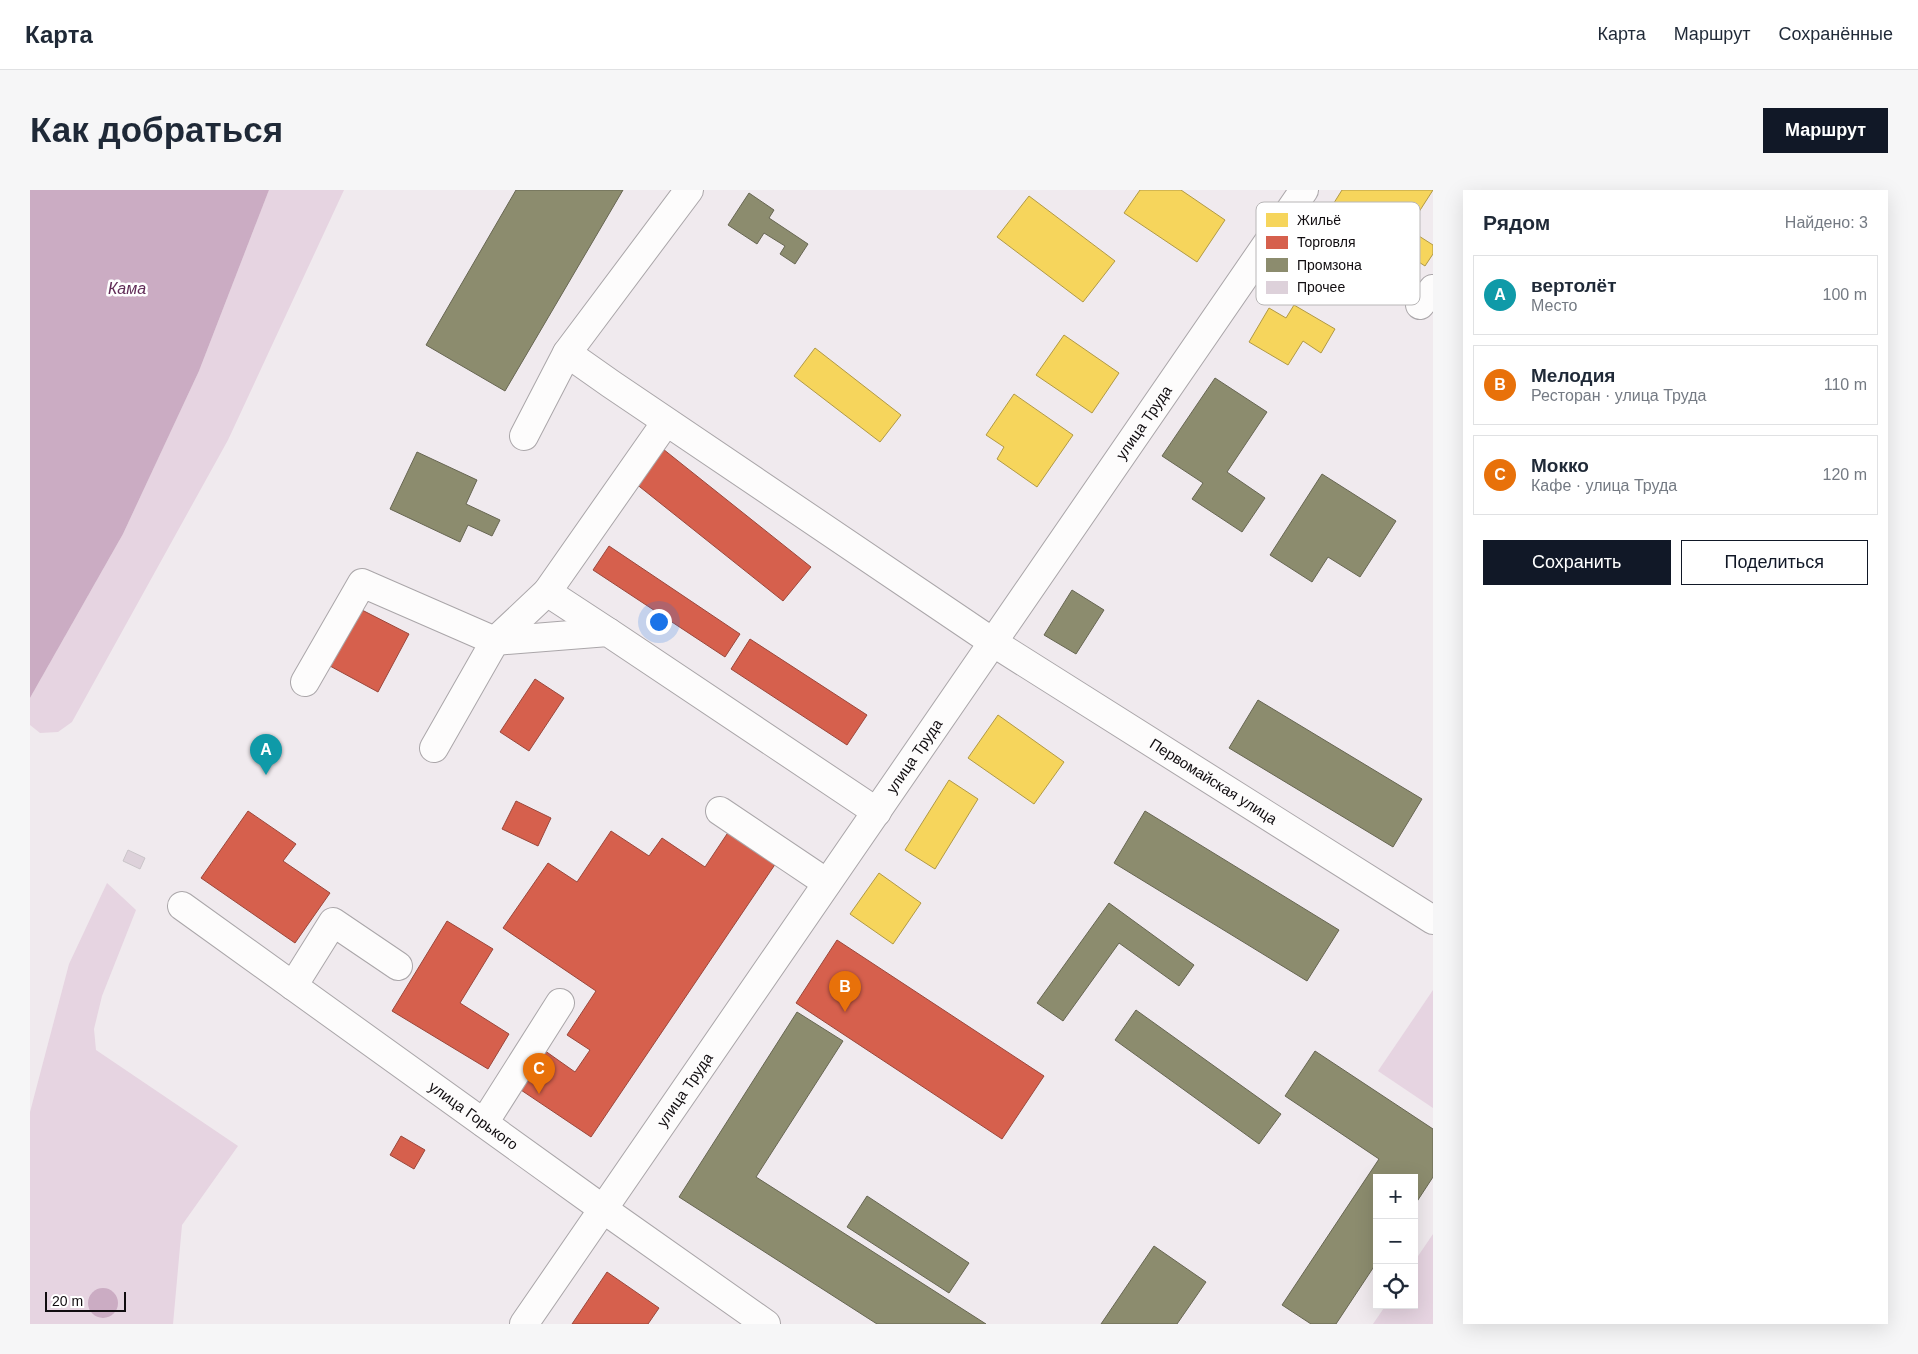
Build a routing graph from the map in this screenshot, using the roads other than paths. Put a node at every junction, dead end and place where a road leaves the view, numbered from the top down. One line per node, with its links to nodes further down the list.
1 (688, 190): 3 (street)
2 (1256, 248): 9 (street, улица Труда)
3 (567, 353): 4 (street, Первомайская улица); 5 (street)
4 (666, 422): 6 (street); 9 (street, Первомайская улица)
5 (524, 436)
6 (548, 592): 7 (street); 8 (street)
7 (608, 632): 8 (street); 13 (street)
8 (495, 641): 10 (street); 11 (street)
9 (994, 643): 13 (street, улица Труда); 16 (street, Первомайская улица)
10 (305, 682)
11 (434, 748)
12 (720, 811): 14 (street)
13 (877, 812): 14 (street, улица Труда)
14 (827, 884): 21 (street, улица Труда)
15 (182, 906): 18 (street, улица Горького)
16 (1433, 920)
17 (398, 966): 18 (street)
18 (293, 986): 20 (street, улица Горького)
19 (560, 1003): 20 (street)
20 (484, 1123): 21 (street, улица Горького)
21 (603, 1209): 22 (street, улица Труда); 23 (street, улица Горького)
22 (524, 1324)
23 (766, 1324)

